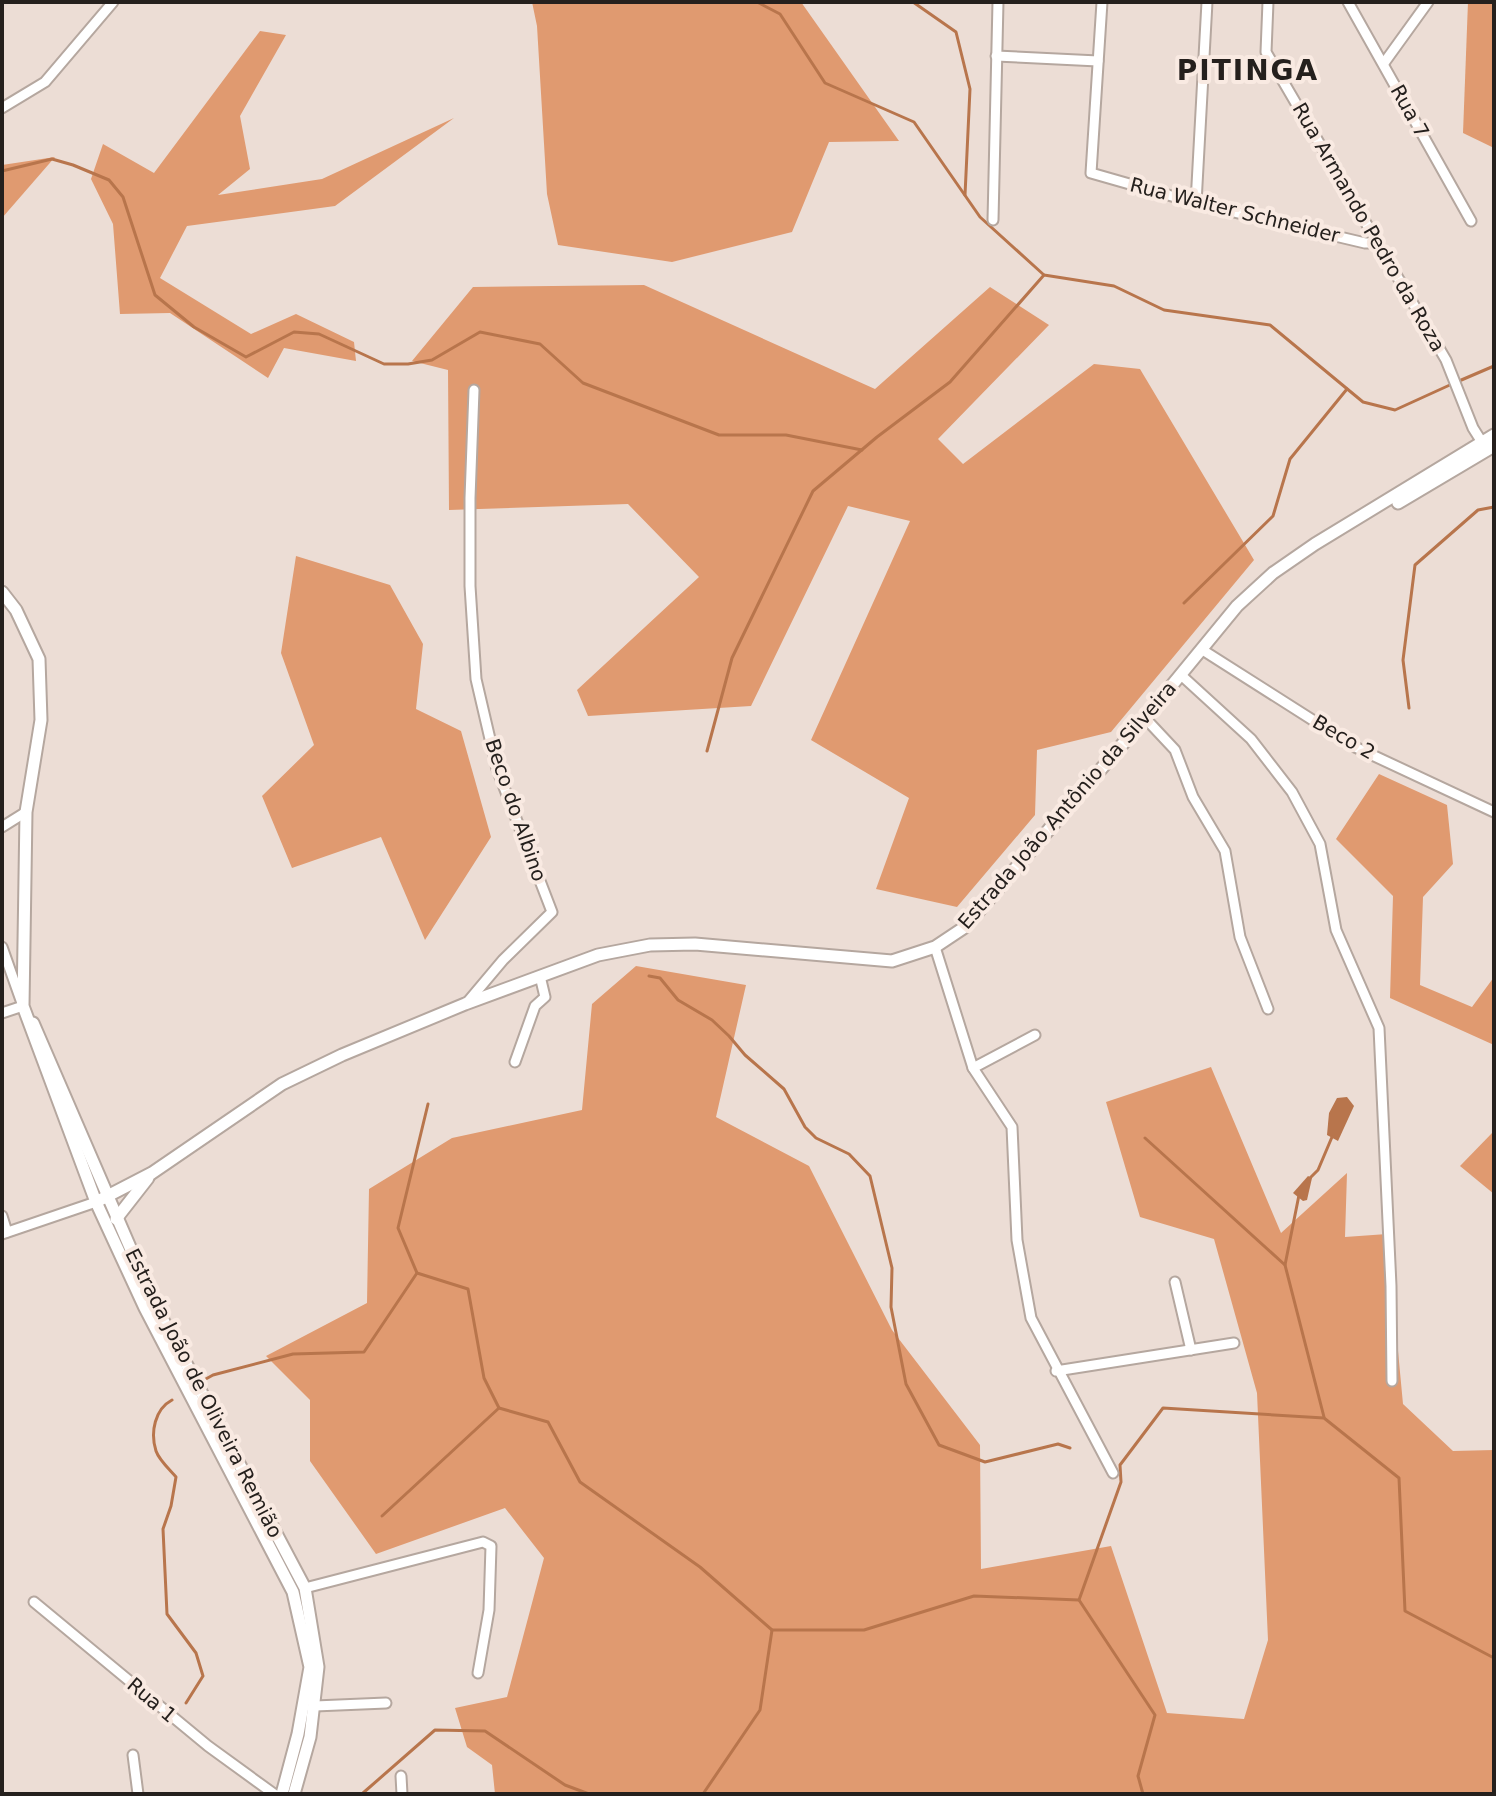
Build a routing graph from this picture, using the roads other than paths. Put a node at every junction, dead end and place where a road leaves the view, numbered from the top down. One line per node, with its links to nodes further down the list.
1 (113, 2): 11 (street)
2 (998, 2): 8 (street)
3 (1102, 2): 9 (street)
4 (1207, 2): 12 (street)
5 (1268, 2): 15 (street, Rua Armando Pedro da Roza)
6 (1348, 2): 10 (street, Rua 7)
7 (1428, 2): 10 (street)
8 (996, 56): 9 (street); 13 (street)
9 (1098, 61): 12 (street, Rua Walter Schneider)
10 (1384, 63): 14 (street, Rua 7)
11 (2, 108)
12 (1196, 203): 15 (street, Rua Walter Schneider)
13 (993, 220)
14 (1471, 221)
15 (1379, 243): 18 (street, Rua Armando Pedro da Roza)
16 (474, 390): 29 (street, Beco do Albino)
17 (1494, 435): 18 (main road, Estrada João Antônio da Silveira)
18 (1488, 446): 20 (main road, Estrada João Antônio da Silveira)
19 (2, 592): 23 (main road, Estrada João de Oliveira Remião)
20 (1201, 649): 21 (main road, Estrada João Antônio da Silveira); 24 (street, Beco 2)
21 (1181, 675): 22 (main road, Estrada João Antônio da Silveira); 46 (street)
22 (1145, 718): 27 (main road, Estrada João Antônio da Silveira); 31 (street)
23 (26, 812): 25 (street); 30 (main road, Estrada João de Oliveira Remião)
24 (1494, 812)
25 (2, 827)
26 (2, 947): 30 (street)
27 (935, 947): 28 (main road, Estrada João Antônio da Silveira); 35 (street)
28 (540, 976): 29 (main road, Estrada João Antônio da Silveira); 34 (street)
29 (465, 1004): 36 (main road, Estrada João Antônio da Silveira)
30 (23, 1006): 32 (street); 37 (main road, Estrada João de Oliveira Remião); 38 (main road, Estrada João de Oliveira Remião)
31 (1268, 1009)
32 (2, 1013)
33 (1035, 1035): 35 (street)
34 (515, 1062)
35 (973, 1068): 45 (street)
36 (152, 1173): 37 (main road, Estrada João Antônio da Silveira); 40 (main road, Estrada João Antônio da Silveira)
37 (108, 1196): 38 (main road, Estrada João Antônio da Silveira); 40 (main road, Estrada João de Oliveira Remião)
38 (96, 1202): 40 (main road); 41 (street); 57 (main road, Estrada João de Oliveira Remião)
39 (2, 1216): 41 (street)
40 (116, 1219): 48 (main road, Estrada João de Oliveira Remião)
41 (5, 1233)
42 (1175, 1282): 44 (street)
43 (1234, 1343): 44 (street)
44 (1191, 1350): 45 (street)
45 (1056, 1371): 47 (street)
46 (1392, 1381)
47 (1113, 1473)
48 (305, 1588): 50 (street); 52 (main road, Estrada João de Oliveira Remião)
49 (34, 1602): 56 (street, Rua 1)
50 (478, 1673)
51 (386, 1703): 52 (street)
52 (315, 1706): 58 (main road, Estrada João de Oliveira Remião)
53 (133, 1755): 55 (street)
54 (401, 1776): 59 (street)
55 (138, 1794)
56 (274, 1794)
57 (282, 1794)
58 (294, 1794)
59 (402, 1794)

